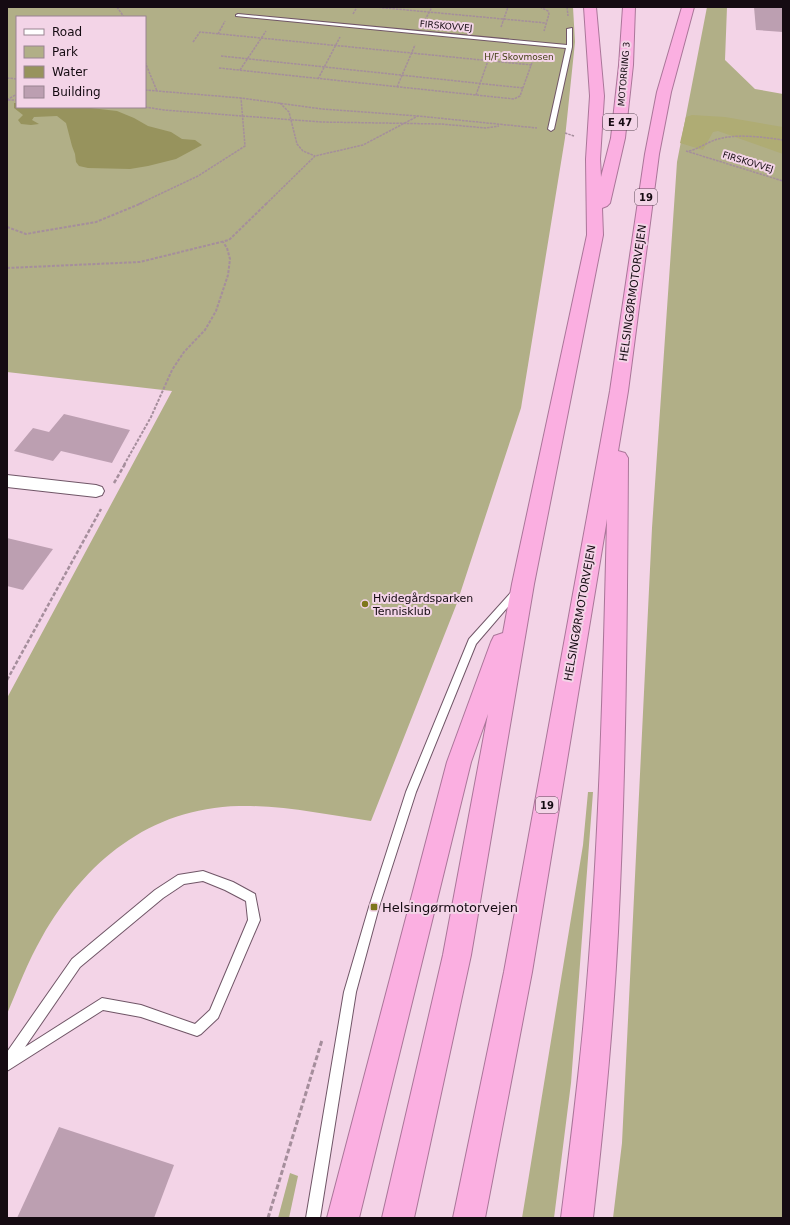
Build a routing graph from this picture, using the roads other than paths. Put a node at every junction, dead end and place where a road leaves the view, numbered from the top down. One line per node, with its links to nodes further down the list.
1 (590, 7): 8 (highway)
2 (629, 7): 8 (highway, MOTORRING 3 / E 47)
3 (688, 7): 9 (highway, HELSINGØRMOTORVEJEN / 19)
4 (238, 15): 6 (lane, FIRSKOVVEJ)
5 (570, 29): 6 (lane)
6 (569, 47): 7 (lane)
7 (551, 129)
8 (595, 235): 12 (highway)
9 (619, 390): 17 (highway, HELSINGØRMOTORVEJEN / 19); 18 (highway)
10 (7, 481): 11 (street)
11 (96, 491)
12 (523, 584): 14 (lane); 15 (highway); 16 (highway)
13 (7, 1064): 13 (lane)
14 (313, 1218)
15 (343, 1218)
16 (398, 1218)
17 (469, 1218)
18 (577, 1218)

